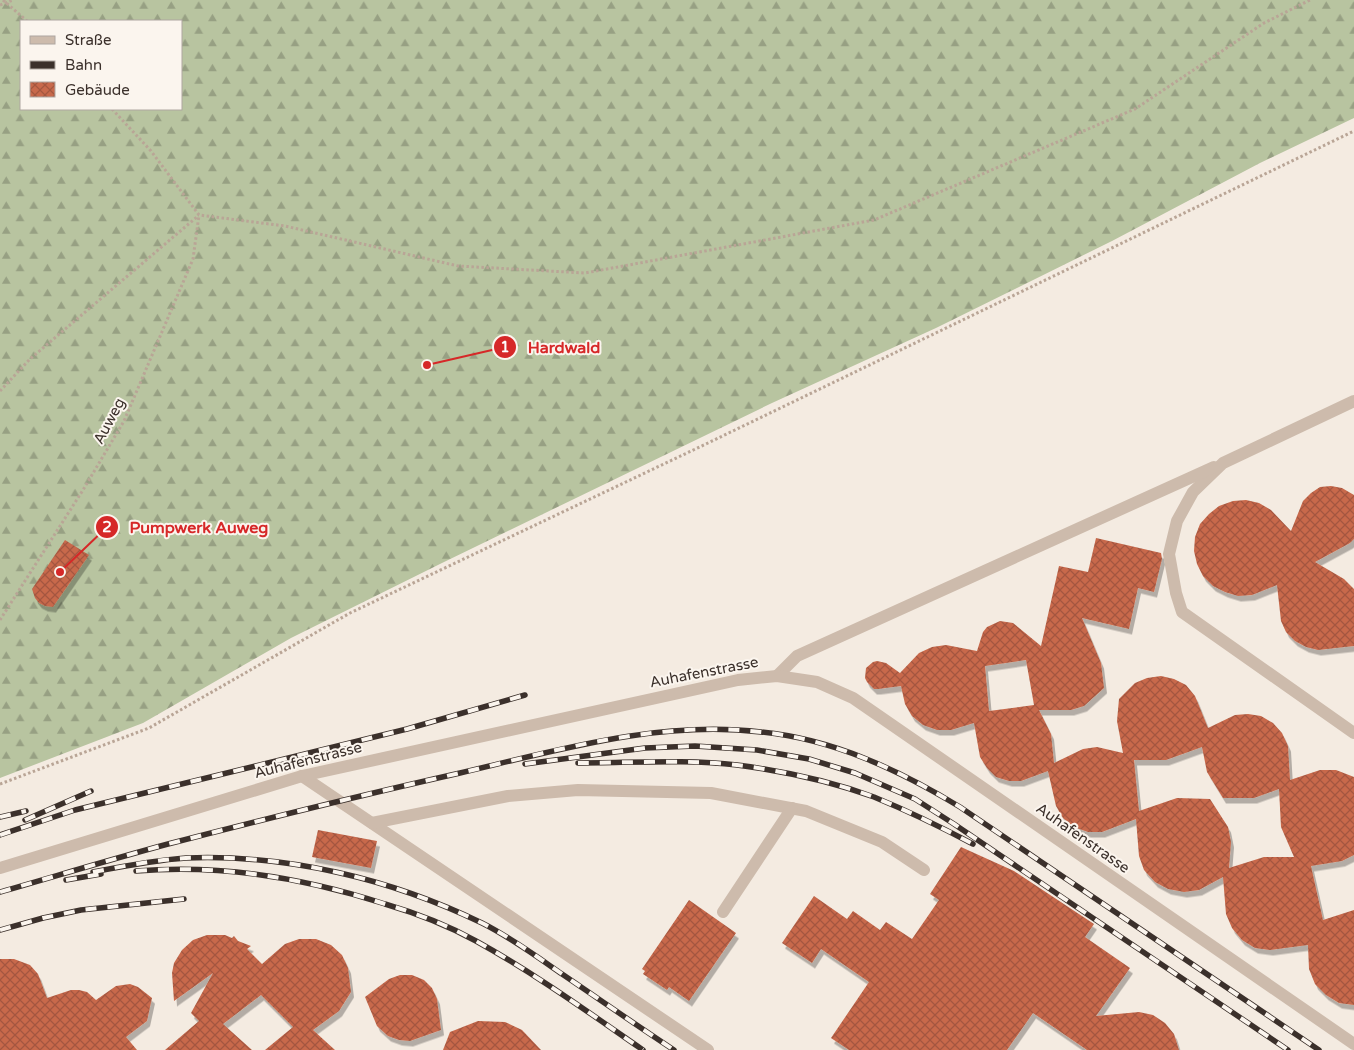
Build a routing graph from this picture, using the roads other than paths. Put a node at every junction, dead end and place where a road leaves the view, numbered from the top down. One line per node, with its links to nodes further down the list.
1 (1354, 401): 2 (street)
2 (1223, 463): 3 (street); 4 (street)
3 (777, 676): 5 (street, Auhafenstrasse); 11 (street, Auhafenstrasse)
4 (1354, 733)
5 (302, 776): 7 (street); 8 (street, Auhafenstrasse)
6 (792, 808): 7 (street); 9 (street); 10 (street)
7 (372, 823): 12 (street)
8 (0, 868)
9 (924, 870)
10 (723, 912)
11 (1354, 1044)
12 (708, 1050)

